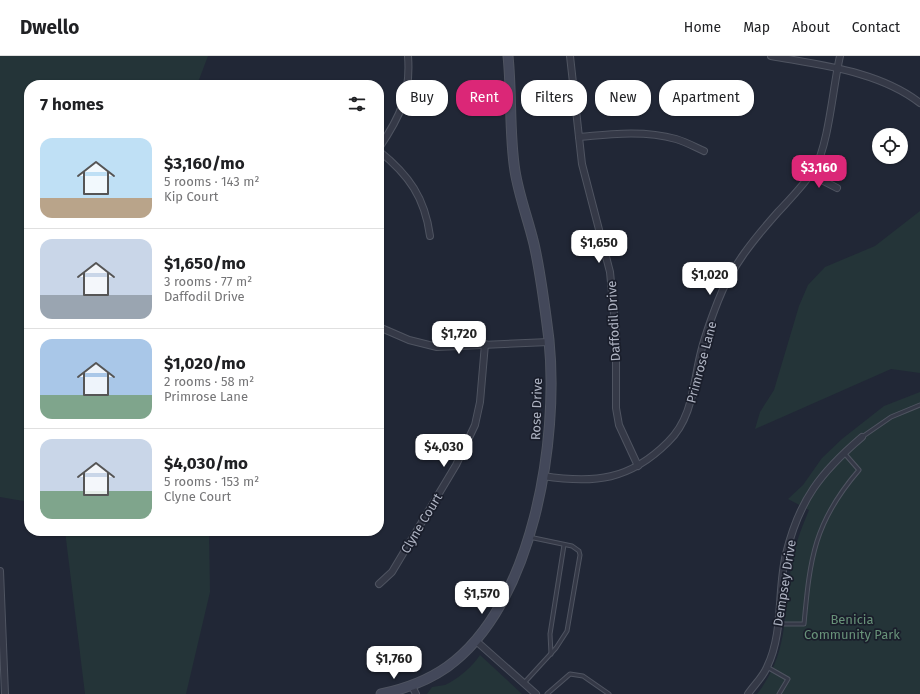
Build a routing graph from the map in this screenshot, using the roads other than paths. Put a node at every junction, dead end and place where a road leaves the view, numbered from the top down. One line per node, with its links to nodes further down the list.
1 (408, 56): 9 (street)
2 (508, 56): 16 (main road, Rose Drive)
3 (570, 56): 8 (street, Daffodil Drive)
4 (771, 56): 6 (street)
5 (840, 56): 6 (street, Primrose Lane)
6 (837, 68): 7 (street); 12 (street, Primrose Lane)
7 (920, 103)
8 (579, 137): 10 (street); 21 (street, Daffodil Drive)
9 (384, 141)
10 (704, 152)
11 (384, 155): 14 (street)
12 (810, 174): 13 (street); 21 (street, Primrose Lane)
13 (837, 188)
14 (430, 236)
15 (384, 329): 17 (street)
16 (549, 342): 17 (street); 22 (main road, Rose Drive)
17 (485, 344): 26 (street, Clyne Court)
18 (920, 405): 19 (lane, Dempsey Drive)
19 (862, 437): 20 (street, Dempsey Drive)
20 (844, 452): 27 (street, Dempsey Drive); 27 (lane)
21 (638, 466): 22 (street, Primrose Lane)
22 (543, 476): 23 (main road, Rose Drive)
23 (528, 537): 24 (lane); 28 (main road, Rose Drive)
24 (564, 544): 29 (lane); 29 (lane)
25 (0, 570): 33 (street)
26 (379, 584)
27 (779, 624): 30 (street, Dempsey Drive)
28 (475, 640): 31 (street); 32 (main road, Rose Drive)
29 (551, 654): 31 (lane)
30 (767, 667): 38 (street, Dempsey Drive); 39 (lane)
31 (524, 683): 35 (street)
32 (414, 690): 34 (main road, Rose Drive)
33 (5, 694)
34 (381, 694)
35 (536, 694)
36 (547, 694): 37 (lane)
37 (609, 694)
38 (748, 694)
39 (779, 694)

